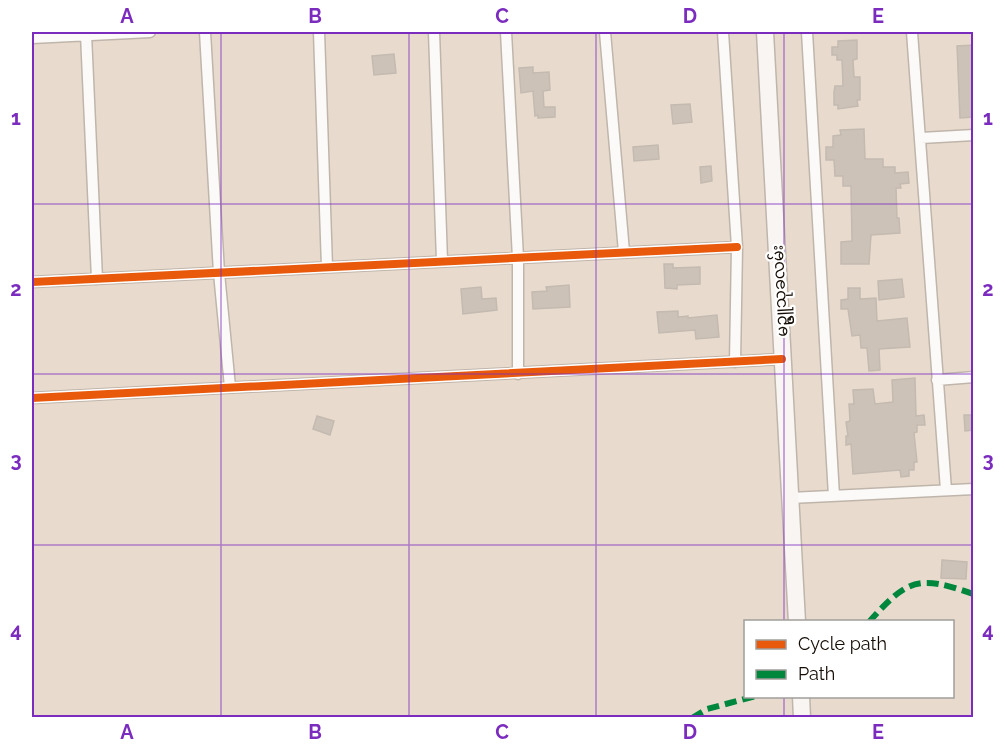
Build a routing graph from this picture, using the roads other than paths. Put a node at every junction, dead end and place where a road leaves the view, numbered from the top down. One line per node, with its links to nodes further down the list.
1 (150, 32): 11 (street)
2 (205, 32): 20 (street)
3 (320, 32): 19 (street)
4 (434, 32): 18 (street)
5 (506, 32): 17 (street)
6 (605, 32): 16 (street)
7 (723, 32): 15 (street)
8 (765, 32): 23 (street, မဥ္ဇူသုခလမ်း)
9 (807, 32): 32 (street)
10 (912, 32): 14 (street)
11 (86, 34): 12 (street); 21 (street)
12 (32, 38)
13 (974, 135): 14 (street)
14 (921, 138): 27 (street)
15 (737, 247): 16 (street); 24 (street)
16 (624, 252): 17 (street)
17 (518, 258): 18 (street); 25 (street)
18 (442, 261): 19 (street)
19 (327, 267): 20 (street)
20 (219, 273): 21 (street); 28 (street)
21 (97, 279): 22 (street)
22 (32, 282)
23 (782, 359): 24 (street); 33 (street, မဥ္ဇူသုခလမ်း)
24 (735, 362): 25 (street)
25 (518, 374): 28 (street)
26 (974, 377): 27 (street)
27 (937, 380): 31 (street)
28 (230, 387): 29 (street)
29 (32, 398)
30 (974, 489): 31 (street)
31 (946, 490): 32 (street)
32 (834, 496): 33 (street)
33 (790, 498): 34 (street, မဥ္ဇူသုခလမ်း)
34 (797, 620)
35 (801, 698): 36 (street)
36 (802, 717)

